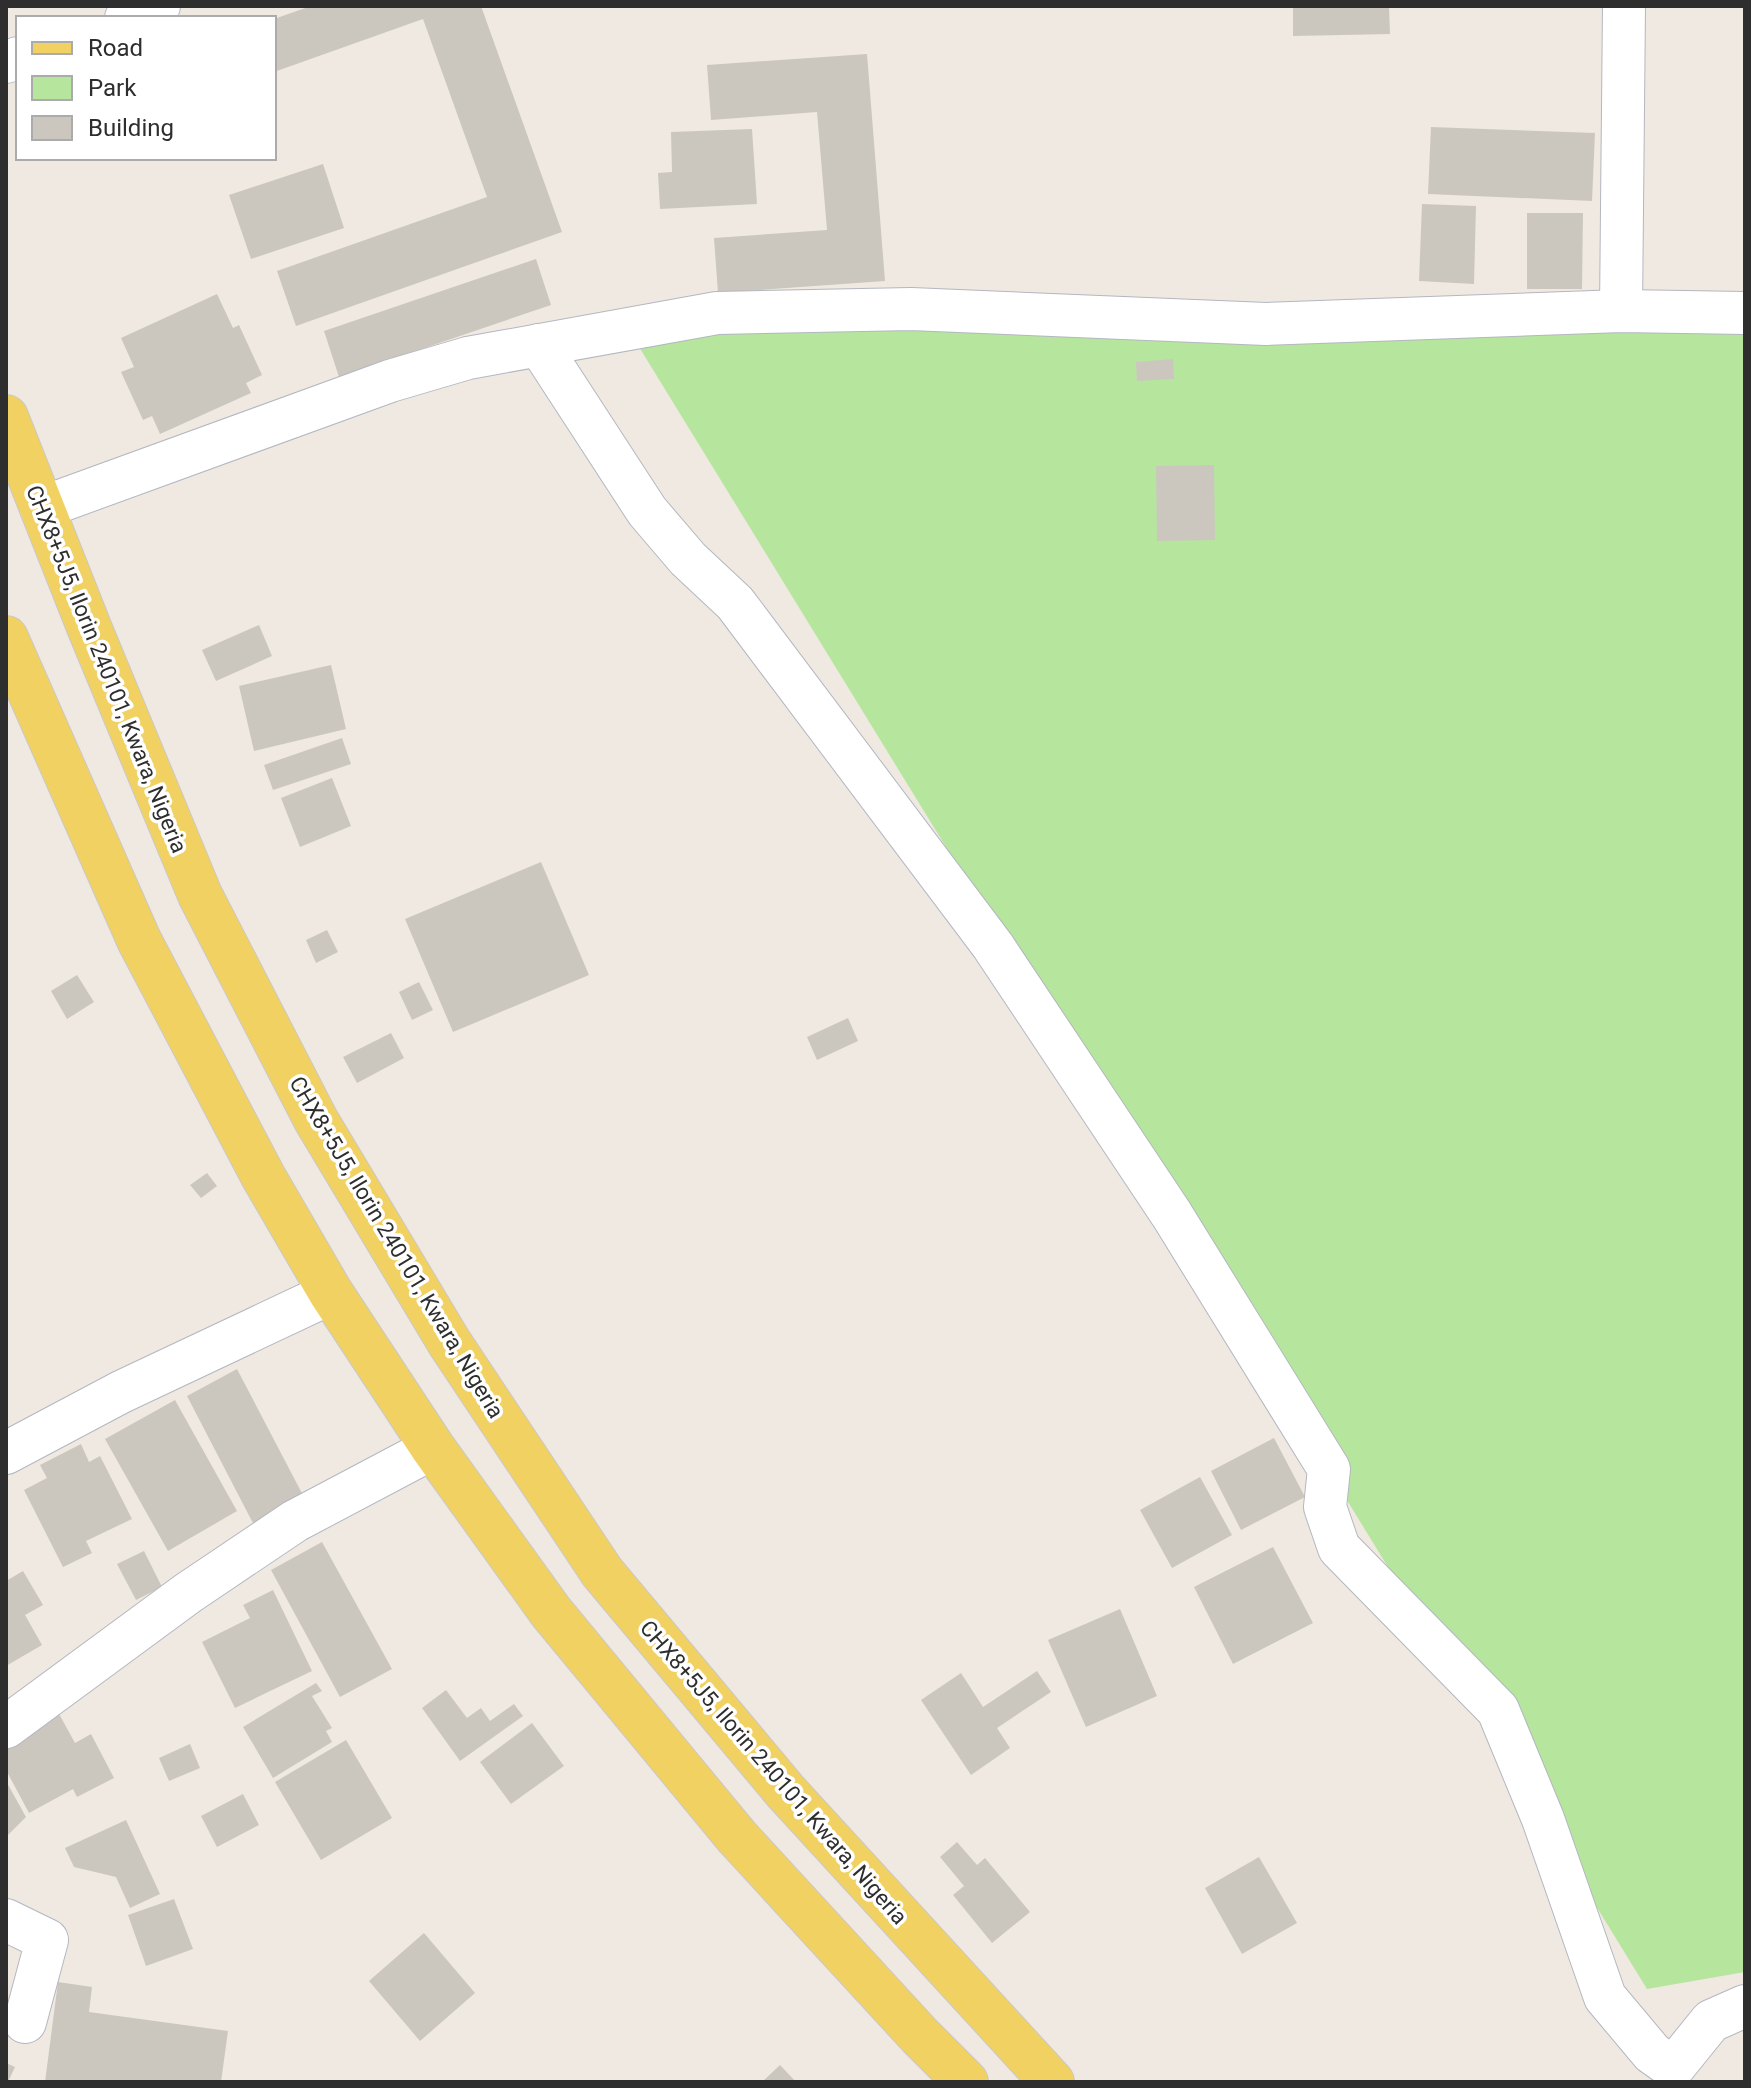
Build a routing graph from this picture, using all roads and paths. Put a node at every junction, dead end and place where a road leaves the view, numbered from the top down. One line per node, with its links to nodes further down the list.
1 (159, 6): 3 (street)
2 (1624, 6): 4 (street)
3 (132, 16)
4 (1621, 311): 5 (street); 6 (street)
5 (1745, 313)
6 (539, 345): 8 (street); 15 (street)
7 (6, 417): 8 (main road, CHX8+5J5, Ilorin 240101, Kwara, Nigeria)
8 (41, 508): 18 (main road, CHX8+5J5, Ilorin 240101, Kwara, Nigeria)
9 (6, 638): 10 (main road)
10 (331, 1293): 11 (main road); 12 (street)
11 (433, 1448): 13 (street); 17 (main road)
12 (6, 1453)
13 (6, 1727)
14 (6, 1920): 16 (street)
15 (1745, 2006)
16 (25, 2022)
17 (966, 2082)
18 (1052, 2082)

